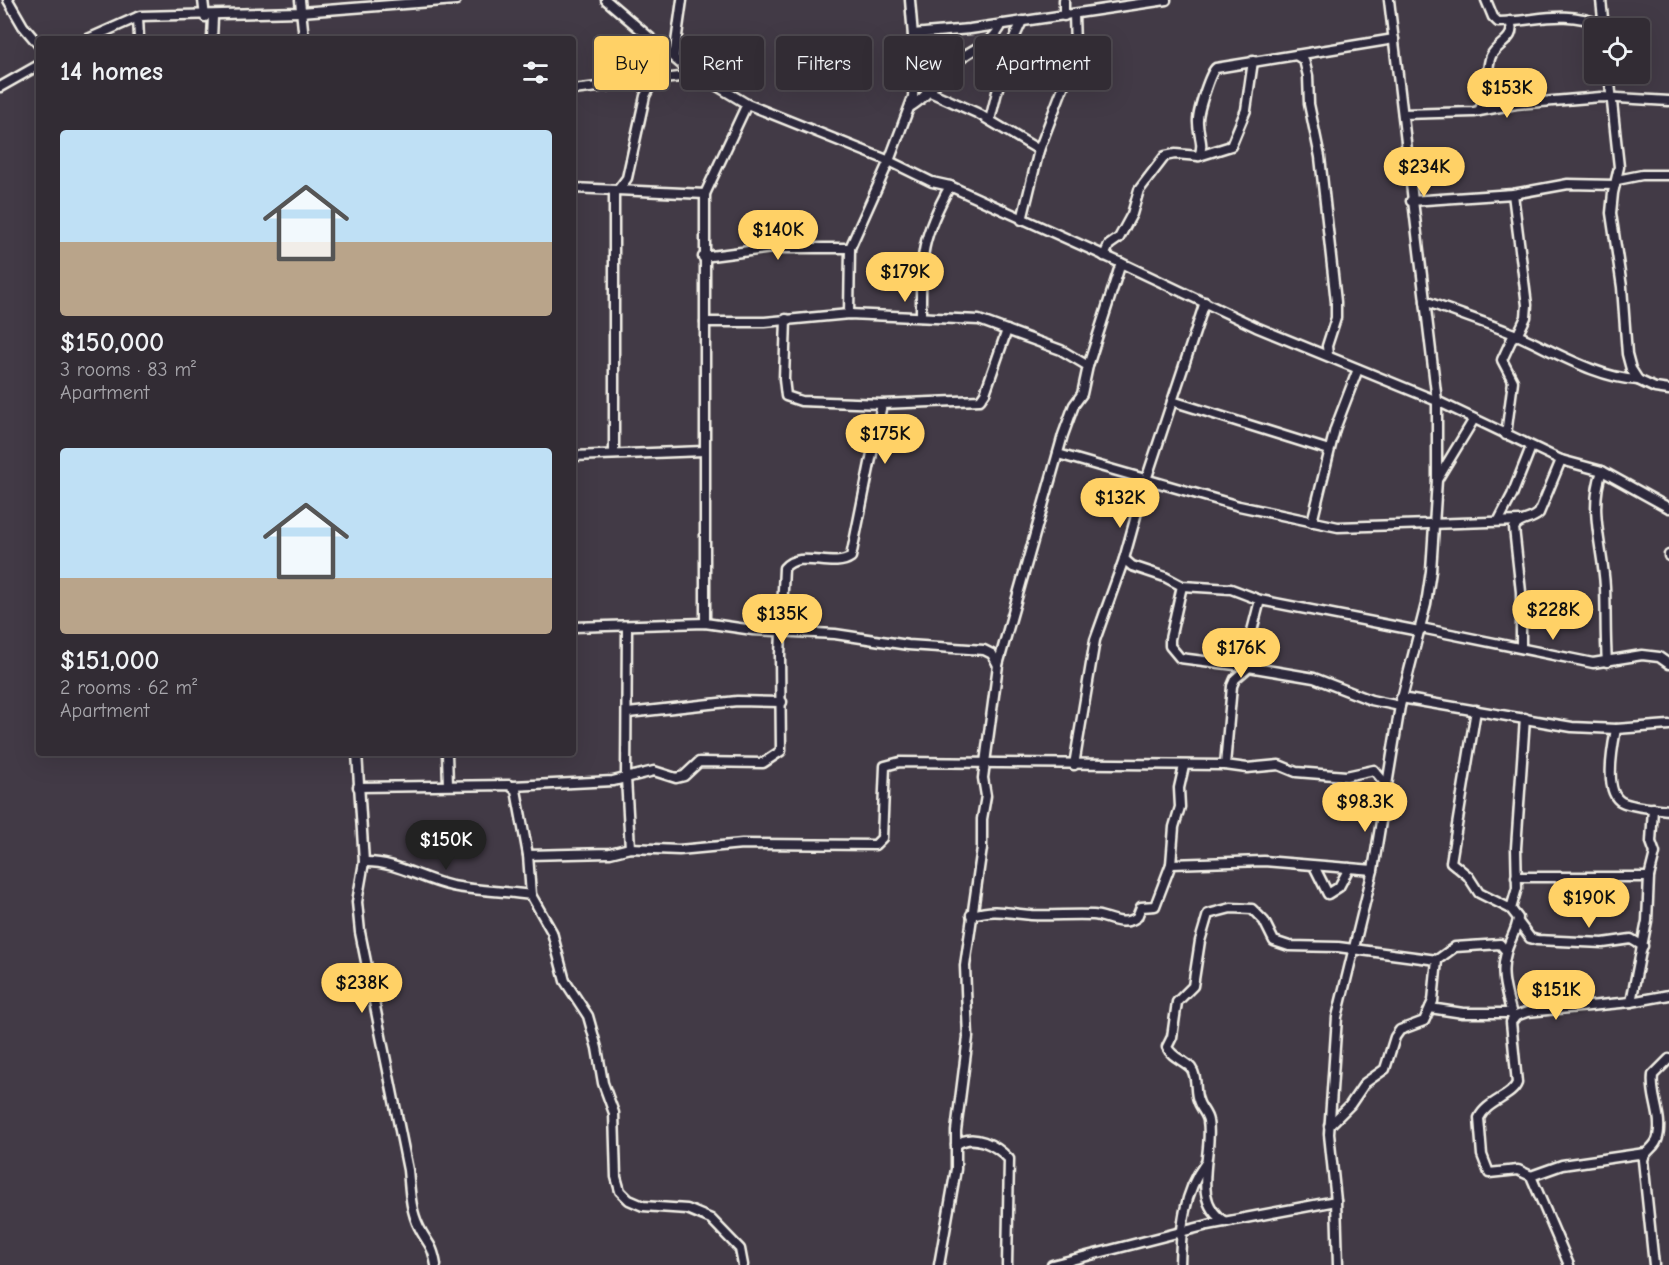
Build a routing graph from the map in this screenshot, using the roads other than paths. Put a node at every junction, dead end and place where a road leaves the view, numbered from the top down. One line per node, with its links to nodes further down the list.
1 (8, 0): 29 (street)
2 (203, 0): 17 (street)
3 (300, 0): 13 (street)
4 (456, 0): 13 (street)
5 (606, 0): 31 (street)
6 (682, 0): 31 (street)
7 (910, 0): 23 (street)
8 (1064, 0): 15 (street)
9 (1166, 0): 14 (street)
10 (1389, 0): 28 (street)
11 (1486, 0): 21 (street)
12 (1601, 0): 18 (street)
13 (301, 12): 17 (street); 27 (street)
14 (1074, 14): 15 (street); 51 (street)
15 (1064, 16): 20 (street)
16 (138, 17): 17 (street); 24 (street); 25 (street)
17 (209, 17): 26 (street)
18 (1603, 18)
19 (1584, 19): 21 (street)
20 (1022, 21): 22 (street); 50 (street)
21 (1510, 21): 48 (street)
22 (1002, 24): 23 (street); 43 (street)
23 (913, 34)
24 (95, 36)
25 (139, 36)
26 (212, 36)
27 (304, 36)
28 (1394, 39): 30 (street); 49 (street)
29 (36, 41)
30 (1296, 55): 32 (street); 77 (street)
31 (674, 57): 33 (street)
32 (1253, 61): 52 (street); 52 (street)
33 (681, 63)
34 (36, 67): 36 (street)
35 (1611, 84): 44 (street)
36 (0, 87)
37 (594, 87): 38 (street)
38 (576, 90)
39 (647, 90): 60 (street)
40 (722, 90): 46 (street)
41 (913, 90): 47 (street)
42 (925, 90): 43 (street)
43 (928, 92): 47 (street); 50 (street)
44 (1612, 98): 45 (street); 48 (street); 54 (street)
45 (1669, 101)
46 (747, 104): 53 (street); 61 (street)
47 (910, 107): 53 (street)
48 (1479, 111): 49 (street)
49 (1403, 114): 63 (street)
50 (990, 120): 51 (street)
51 (1039, 150): 64 (street)
52 (1199, 156): 66 (street)
53 (889, 161): 58 (street); 65 (street)
54 (1619, 166): 56 (street); 57 (street)
55 (1669, 175): 56 (street)
56 (1632, 176): 57 (street)
57 (1616, 182): 62 (street); 80 (street)
58 (950, 186): 64 (street); 72 (street)
59 (576, 188): 60 (street)
60 (616, 190): 61 (street); 90 (street)
61 (705, 194): 67 (street)
62 (1513, 194): 63 (street); 76 (street)
63 (1411, 201): 69 (street)
64 (1022, 220): 66 (street)
65 (850, 248): 67 (street); 71 (street)
66 (1104, 256): 68 (street)
67 (704, 257): 74 (street)
68 (1122, 263): 70 (street); 78 (street)
69 (1425, 301): 76 (street); 83 (street)
70 (1205, 302): 77 (street); 82 (street)
71 (849, 314): 72 (street); 73 (street)
72 (921, 317): 75 (street)
73 (786, 319): 74 (street); 84 (street)
74 (705, 322): 89 (street)
75 (1007, 330): 78 (street); 84 (street)
76 (1515, 335): 80 (street); 86 (street)
77 (1328, 356): 79 (street)
78 (1088, 366): 91 (street)
79 (1358, 369): 83 (street); 88 (street)
80 (1638, 380): 81 (street)
81 (1669, 390)
82 (1172, 401): 88 (street); 95 (street)
83 (1437, 401): 85 (street); 96 (street)
84 (882, 404): 109 (street)
85 (1474, 419): 86 (street); 96 (street)
86 (1506, 435): 87 (street)
87 (1531, 447): 93 (street); 98 (street)
88 (1329, 450): 100 (street)
89 (704, 451): 90 (street); 105 (street)
90 (614, 454): 92 (street)
91 (1058, 454): 95 (street); 116 (street)
92 (576, 456)
93 (1561, 460): 94 (street); 99 (street)
94 (1602, 471): 97 (street); 113 (street)
95 (1146, 480): 100 (street); 102 (street)
96 (1437, 480): 101 (street)
97 (1669, 508)
98 (1498, 520): 99 (street); 101 (street)
99 (1520, 521): 110 (street)
100 (1312, 522): 101 (street)
101 (1433, 526): 108 (street)
102 (1124, 559): 103 (street); 129 (street)
103 (1182, 586): 104 (street); 114 (street)
104 (1260, 600): 108 (street); 117 (street)
105 (705, 623): 107 (street); 109 (street)
106 (576, 627): 107 (street)
107 (627, 627): 122 (street)
108 (1420, 630): 110 (street); 120 (street)
109 (781, 632): 116 (street); 119 (street)
110 (1521, 647): 113 (street)
111 (1669, 654): 112 (street)
112 (1659, 657): 113 (street); 115 (street)
113 (1607, 662)
114 (1231, 664): 117 (street); 118 (street)
115 (1669, 664)
116 (998, 665): 128 (street)
117 (1246, 666): 118 (street); 120 (street)
118 (1235, 679): 131 (street)
119 (782, 702): 122 (street); 132 (street)
120 (1400, 702): 121 (street); 133 (street)
121 (1476, 711): 123 (street); 149 (street)
122 (628, 713): 132 (street)
123 (1525, 718): 125 (street); 146 (street)
124 (1669, 724): 125 (street)
125 (1616, 729): 137 (street)
126 (357, 756): 136 (street)
127 (447, 756): 134 (street)
128 (986, 764): 129 (street); 139 (street); 150 (street)
129 (1074, 765): 130 (street)
130 (1184, 765): 131 (street); 142 (street)
131 (1225, 765): 133 (street)
132 (626, 778): 135 (street); 139 (street)
133 (1385, 783): 145 (street)
134 (448, 785): 135 (street); 136 (street)
135 (513, 786): 140 (street)
136 (358, 787): 141 (street)
137 (1653, 808): 138 (street); 147 (street)
138 (1669, 810)
139 (630, 848): 140 (street)
140 (528, 855): 148 (street)
141 (364, 862): 148 (street); 169 (street)
142 (1171, 864): 143 (street); 150 (street)
143 (1314, 866): 144 (street); 144 (street)
144 (1349, 868): 145 (street)
145 (1373, 870): 153 (street)
146 (1516, 877): 147 (street); 149 (street)
147 (1649, 877): 152 (street)
148 (531, 895): 170 (street)
149 (1511, 909): 151 (street)
150 (971, 915): 162 (street)
151 (1518, 922): 152 (street); 154 (street)
152 (1643, 946): 157 (street)
153 (1356, 949): 155 (street); 161 (street); 164 (street)
154 (1506, 951): 155 (street); 159 (street)
155 (1437, 960): 158 (street)
156 (1669, 995): 157 (street)
157 (1631, 1002): 159 (street)
158 (1430, 1008): 159 (street); 161 (street)
159 (1512, 1016): 165 (street)
160 (1669, 1059): 163 (street)
161 (1329, 1126): 166 (street)
162 (956, 1145): 171 (street); 172 (street)
163 (1645, 1153): 165 (street); 177 (street)
164 (1205, 1164): 167 (street); 168 (street)
165 (1531, 1176): 176 (street)
166 (1336, 1201): 167 (street); 175 (street)
167 (1225, 1222): 168 (street)
168 (1181, 1232): 173 (street); 174 (street)
169 (436, 1265)
170 (743, 1265)
171 (939, 1265)
172 (1006, 1265)
173 (1052, 1265)
174 (1180, 1265)
175 (1338, 1265)
176 (1569, 1265)
177 (1654, 1265)

